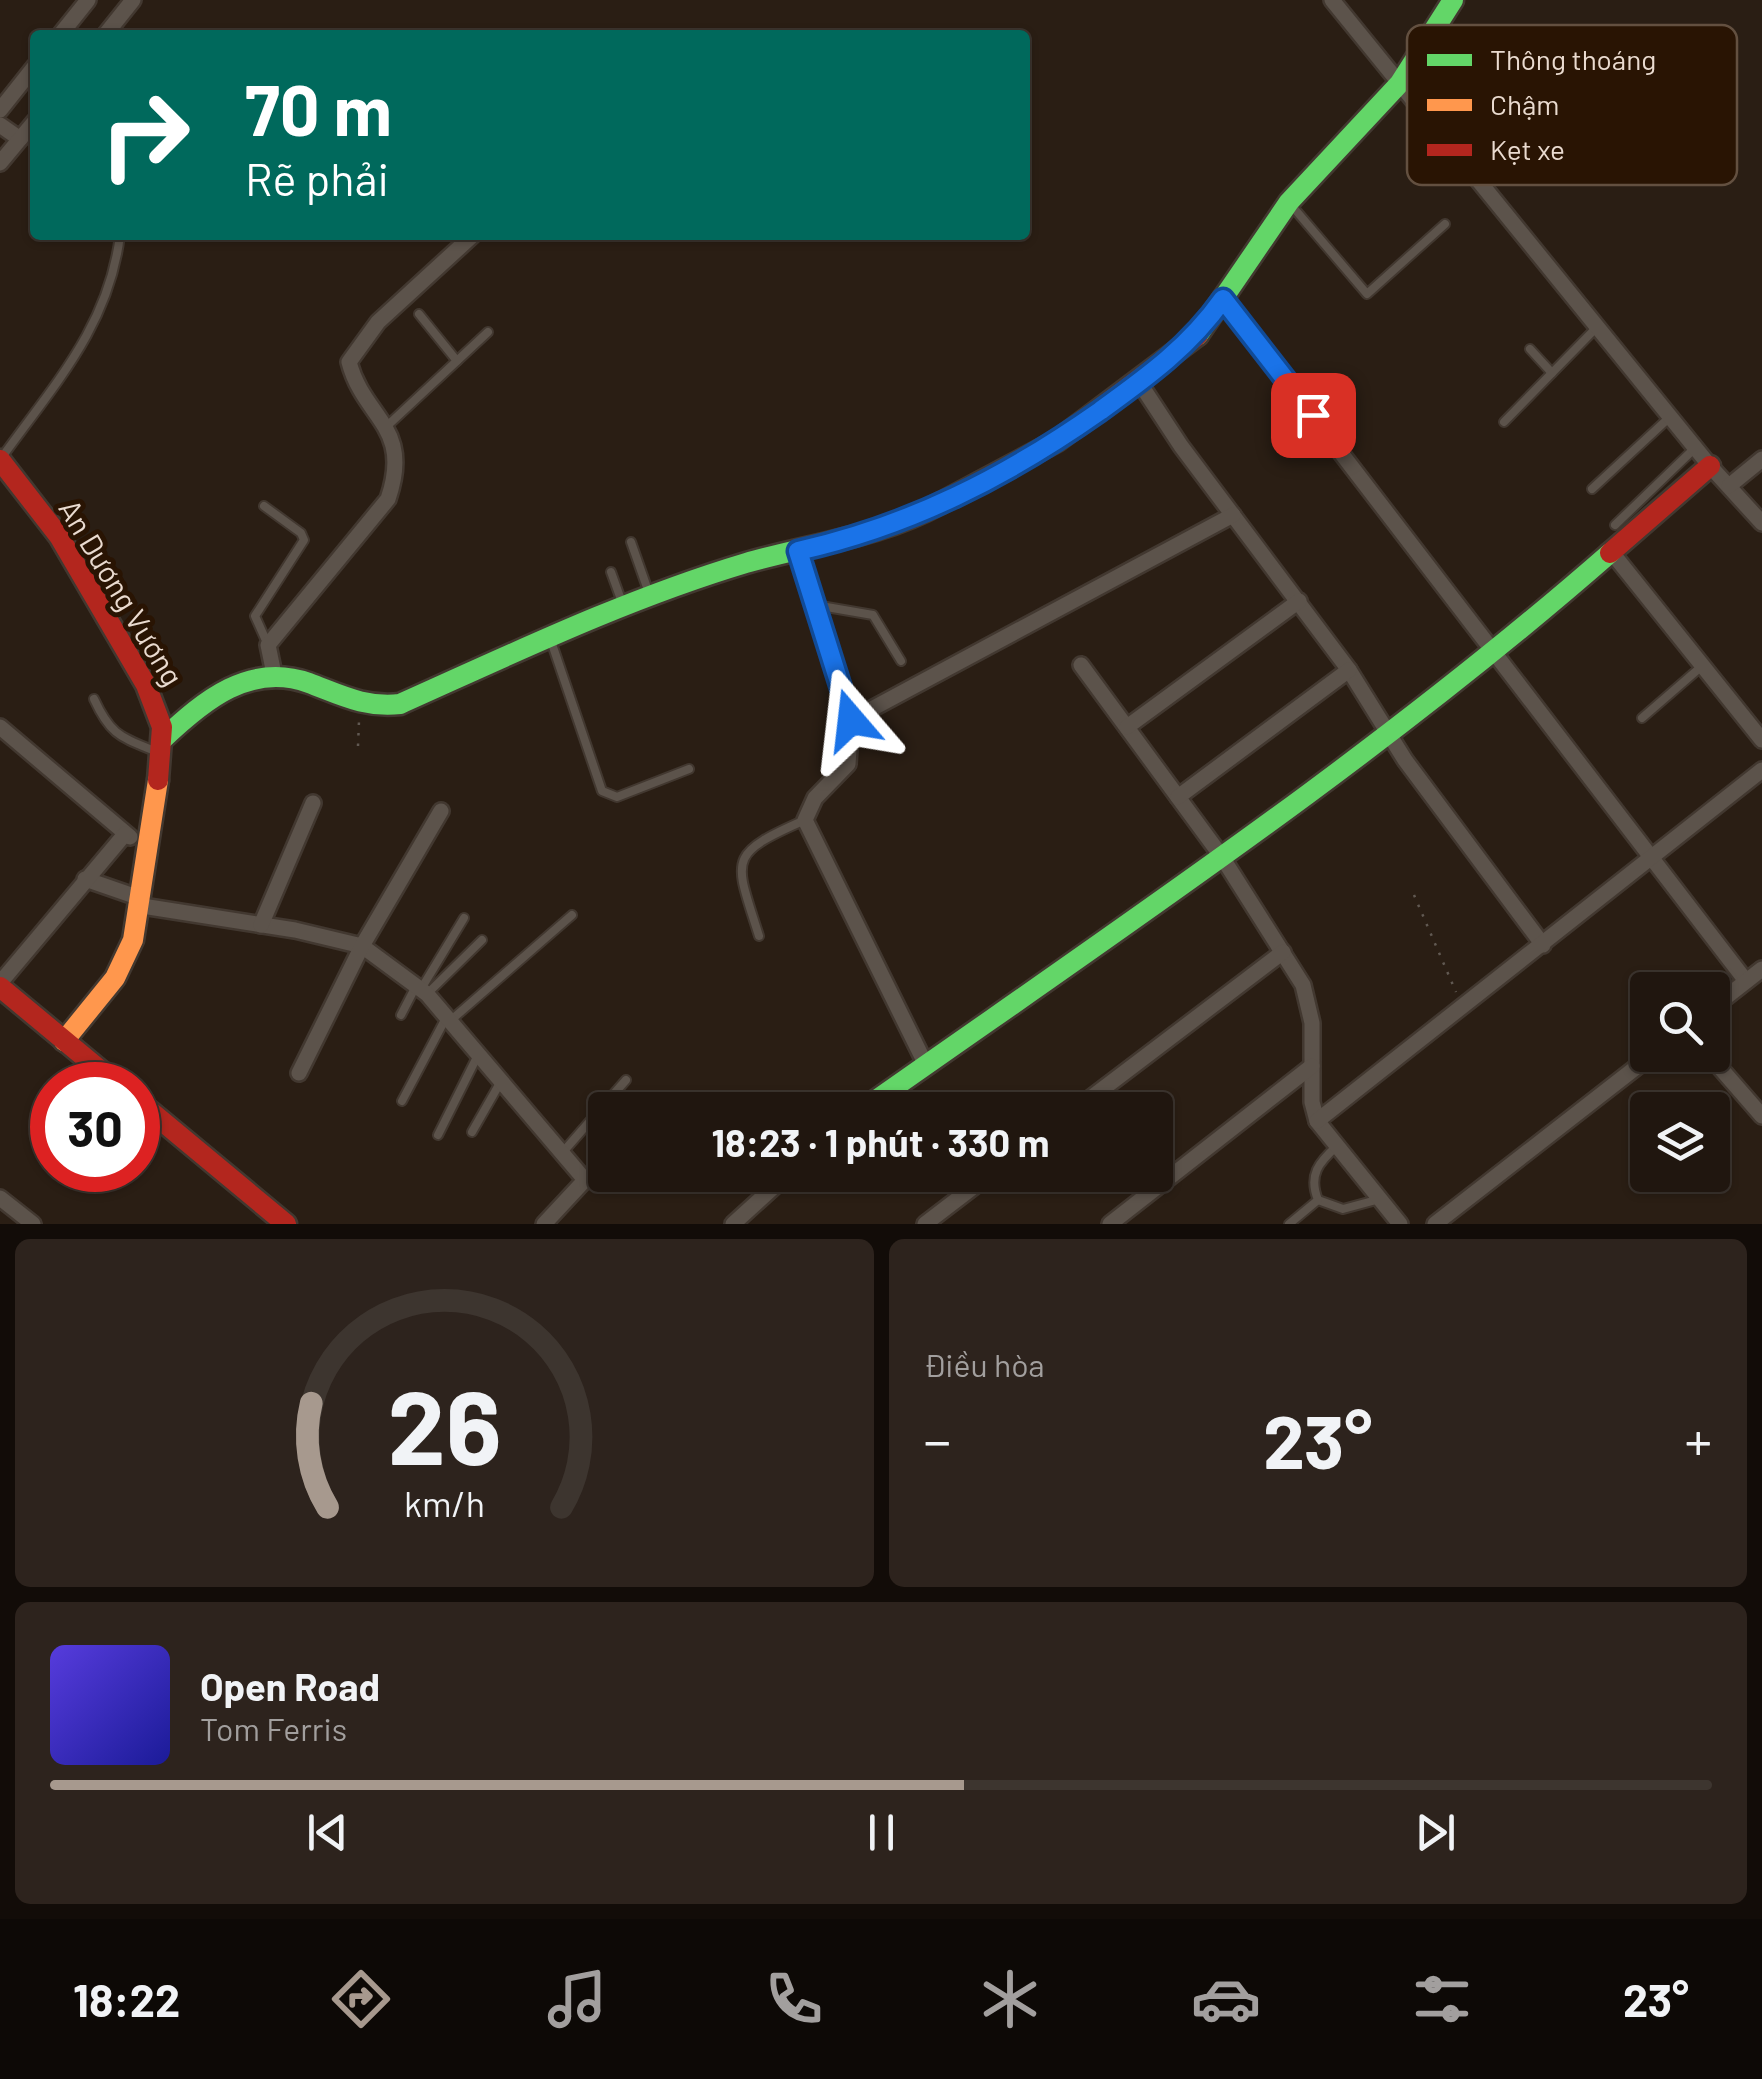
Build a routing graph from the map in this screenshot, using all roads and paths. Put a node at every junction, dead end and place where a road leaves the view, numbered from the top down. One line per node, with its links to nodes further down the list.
1 (88, 0): 6 (street)
2 (133, 0): 7 (street)
3 (1332, 0): 10 (street)
4 (1453, 0): 5 (street)
5 (1437, 25)
6 (64, 30)
7 (109, 30)
8 (1407, 71): 10 (street)
9 (30, 72): 12 (street)
10 (1400, 82): 11 (street); 18 (street)
11 (1407, 91)
12 (0, 110)
13 (0, 125): 15 (street)
14 (30, 127): 15 (street)
15 (20, 139): 16 (street)
16 (0, 163)
17 (1483, 185): 24 (street)
18 (1289, 202): 19 (lane); 22 (street)
19 (1445, 224)
20 (119, 240): 35 (lane)
21 (468, 240): 32 (street)
22 (1223, 299): 29 (street); 53 (street)
23 (419, 314): 27 (lane)
24 (1598, 326): 28 (lane); 30 (street)
25 (488, 332): 27 (lane)
26 (1530, 349): 28 (lane)
27 (457, 361): 32 (lane)
28 (1552, 373): 31 (lane)
29 (1139, 382): 40 (street); 44 (street)
30 (1671, 416): 33 (street); 38 (lane)
31 (1504, 422)
32 (387, 426): 52 (street)
33 (1696, 447): 36 (street); 42 (lane)
34 (1762, 459): 37 (street)
35 (0, 460): 67 (street, An Dương Vương)
36 (1710, 466): 37 (street); 45 (street)
37 (1730, 486): 41 (street)
38 (1592, 489)
39 (264, 506): 52 (lane)
40 (1233, 515): 48 (street); 62 (street)
41 (1762, 522)
42 (1615, 525)
43 (631, 542): 47 (lane)
44 (798, 551): 47 (street); 50 (street)
45 (1613, 554): 53 (street); 56 (street)
46 (611, 572): 49 (lane)
47 (650, 596): 49 (street)
48 (1299, 601): 57 (street); 64 (street)
49 (623, 605): 51 (street)
50 (815, 606): 54 (lane); 62 (street)
51 (550, 636): 60 (street); 69 (lane)
52 (268, 645): 58 (street)
53 (1496, 653): 65 (street); 78 (street)
54 (901, 661)
55 (1081, 665): 64 (street)
56 (1702, 666): 61 (lane); 66 (street)
57 (1349, 670): 65 (street); 71 (street)
58 (274, 674): 60 (street); 67 (street)
59 (94, 699): 67 (lane)
60 (361, 704): 68 (path)
61 (1642, 718)
62 (851, 720): 74 (street)
63 (0, 727): 75 (street)
64 (1127, 727): 71 (street)
65 (1388, 734): 77 (street); 87 (street)
66 (1762, 740)
67 (162, 746): 76 (street, An Dương Vương)
68 (358, 746)
69 (689, 769)
70 (1762, 770): 78 (street)
71 (1178, 797): 77 (street)
72 (313, 803): 84 (street)
73 (441, 812): 88 (street)
74 (805, 820): 85 (lane); 101 (street)
75 (125, 834): 76 (street); 79 (street)
76 (146, 844): 81 (street, An Dương Vương)
77 (1222, 857): 89 (street); 101 (street)
78 (1652, 860): 87 (street); 91 (street)
79 (85, 879): 81 (street); 92 (street)
80 (1414, 894): 95 (path)
81 (137, 901): 84 (street); 98 (street, An Dương Vương)
82 (572, 915): 97 (lane)
83 (464, 918): 93 (lane)
84 (261, 924): 88 (street)
85 (759, 936)
86 (482, 940): 93 (lane)
87 (1543, 944): 95 (street)
88 (362, 946): 93 (street); 105 (street)
89 (1282, 952): 102 (street); 109 (street)
90 (1762, 969): 91 (street)
91 (1746, 981): 94 (street)
92 (0, 985): 98 (street)
93 (422, 990): 96 (lane); 97 (street)
94 (1730, 994)
95 (1463, 1007): 113 (street)
96 (401, 1015)
97 (449, 1018): 99 (street); 110 (lane)
98 (64, 1041): 100 (street)
99 (477, 1057): 107 (street); 115 (lane)
100 (90, 1062)
101 (926, 1065): 108 (street)
102 (1312, 1066): 113 (street); 130 (street)
103 (1630, 1072): 133 (street)
104 (1724, 1072): 111 (street)
105 (299, 1073)
106 (626, 1080): 117 (lane)
107 (500, 1083): 114 (lane); 117 (street)
108 (888, 1092)
109 (1099, 1092)
110 (402, 1101)
111 (1762, 1116)
112 (160, 1120): 126 (street)
113 (1317, 1122): 116 (street)
114 (472, 1132)
115 (438, 1135)
116 (1337, 1146): 123 (street); 124 (lane)
117 (563, 1152): 119 (street)
118 (588, 1178): 119 (lane)
119 (586, 1180): 127 (street)
120 (769, 1192): 128 (street)
121 (967, 1192): 129 (street)
122 (0, 1198): 125 (street)
123 (1380, 1199): 124 (lane); 132 (street)
124 (1318, 1200): 131 (lane)
125 (33, 1224)
126 (286, 1224)
127 (544, 1224)
128 (732, 1224)
129 (925, 1224)
130 (1110, 1224)
131 (1289, 1224)
132 (1400, 1224)
133 (1435, 1224)

